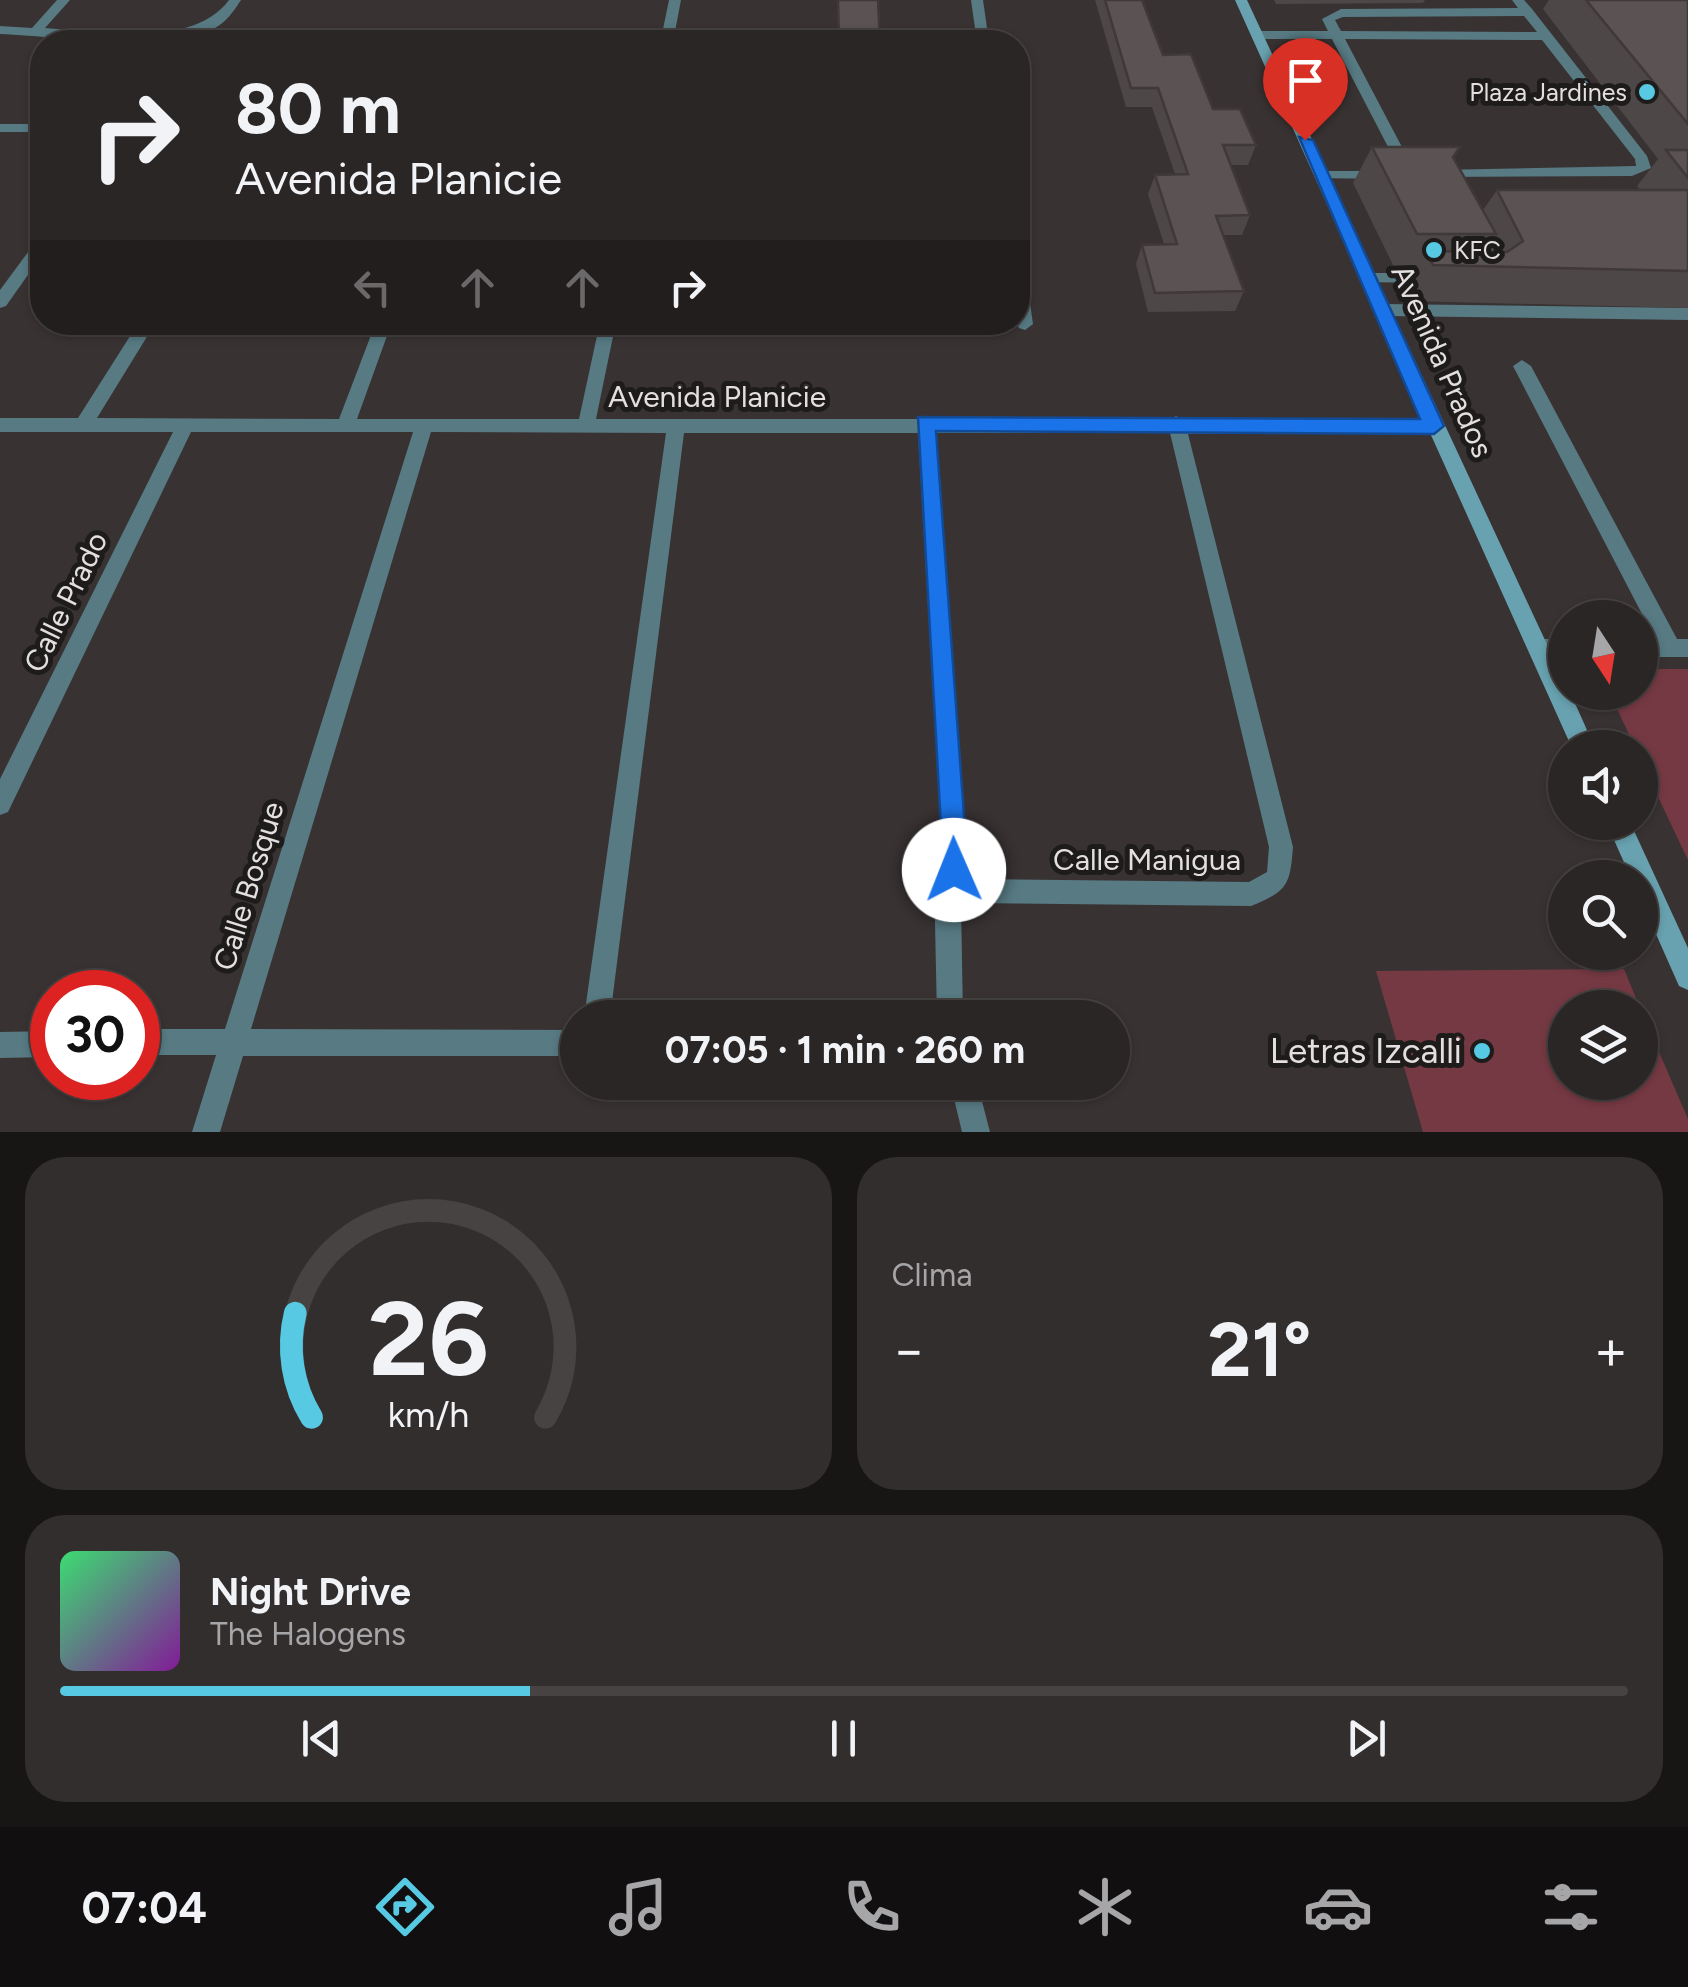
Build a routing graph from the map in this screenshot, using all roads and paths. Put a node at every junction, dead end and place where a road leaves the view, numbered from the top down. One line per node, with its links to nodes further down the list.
1 (64, 0): 9 (street)
2 (234, 0): 10 (street)
3 (675, 0): 11 (street)
4 (977, 0): 12 (street)
5 (1241, 0): 14 (main road, Avenida Prados)
6 (1440, 6): 7 (street); 15 (street)
7 (1523, 6): 16 (street)
8 (0, 30): 13 (street)
9 (37, 30)
10 (193, 30)
11 (669, 30)
12 (981, 30)
13 (30, 31)
14 (1257, 35): 15 (street); 22 (main road, Avenida Prados)
15 (1334, 36): 16 (street); 20 (street)
16 (1546, 36): 19 (street)
17 (0, 128): 18 (street)
18 (30, 128)
19 (1603, 173): 21 (street); 23 (street)
20 (1410, 174): 21 (street); 22 (street)
21 (1437, 174): 24 (street)
22 (1321, 175): 26 (main road, Avenida Prados)
23 (1613, 188)
24 (1450, 193)
25 (30, 261): 28 (street)
26 (1370, 278): 27 (street); 29 (main road, Avenida Prados)
27 (1444, 278)
28 (0, 302)
29 (1384, 310): 30 (street); 44 (main road, Avenida Prados)
30 (1688, 314)
31 (140, 335): 39 (street)
32 (379, 335): 41 (street)
33 (605, 335): 43 (street)
34 (1522, 366): 47 (street)
35 (926, 423): 36 (street, Avenida Planicie); 38 (street, Avenida Planicie); 51 (street)
36 (1176, 423): 44 (street, Avenida Planicie); 51 (street, Calle Manigua)
37 (0, 424): 39 (street, Avenida Planicie)
38 (676, 425): 43 (street, Avenida Planicie); 53 (street)
39 (83, 426): 40 (street, Avenida Planicie)
40 (185, 426): 41 (street, Avenida Planicie); 49 (street, Calle Prado)
41 (346, 426): 42 (street, Avenida Planicie)
42 (424, 426): 43 (street, Avenida Planicie); 55 (street, Calle Bosque)
43 (586, 426)
44 (1434, 426): 45 (main road, Avenida Prados)
45 (1539, 648): 46 (street); 48 (main road, Avenida Prados)
46 (1548, 648)
47 (1679, 648)
48 (1576, 730)
49 (0, 804)
50 (1626, 840): 52 (main road)
51 (952, 891): 54 (street)
52 (1688, 977)
53 (600, 1000)
54 (949, 1000)
55 (236, 1039): 56 (street); 58 (street); 61 (street, Calle Bosque)
56 (160, 1041)
57 (30, 1044): 59 (street)
58 (560, 1044)
59 (0, 1045)
60 (968, 1100): 62 (street)
61 (206, 1132)
62 (976, 1132): 63 (street)
63 (993, 1132)

